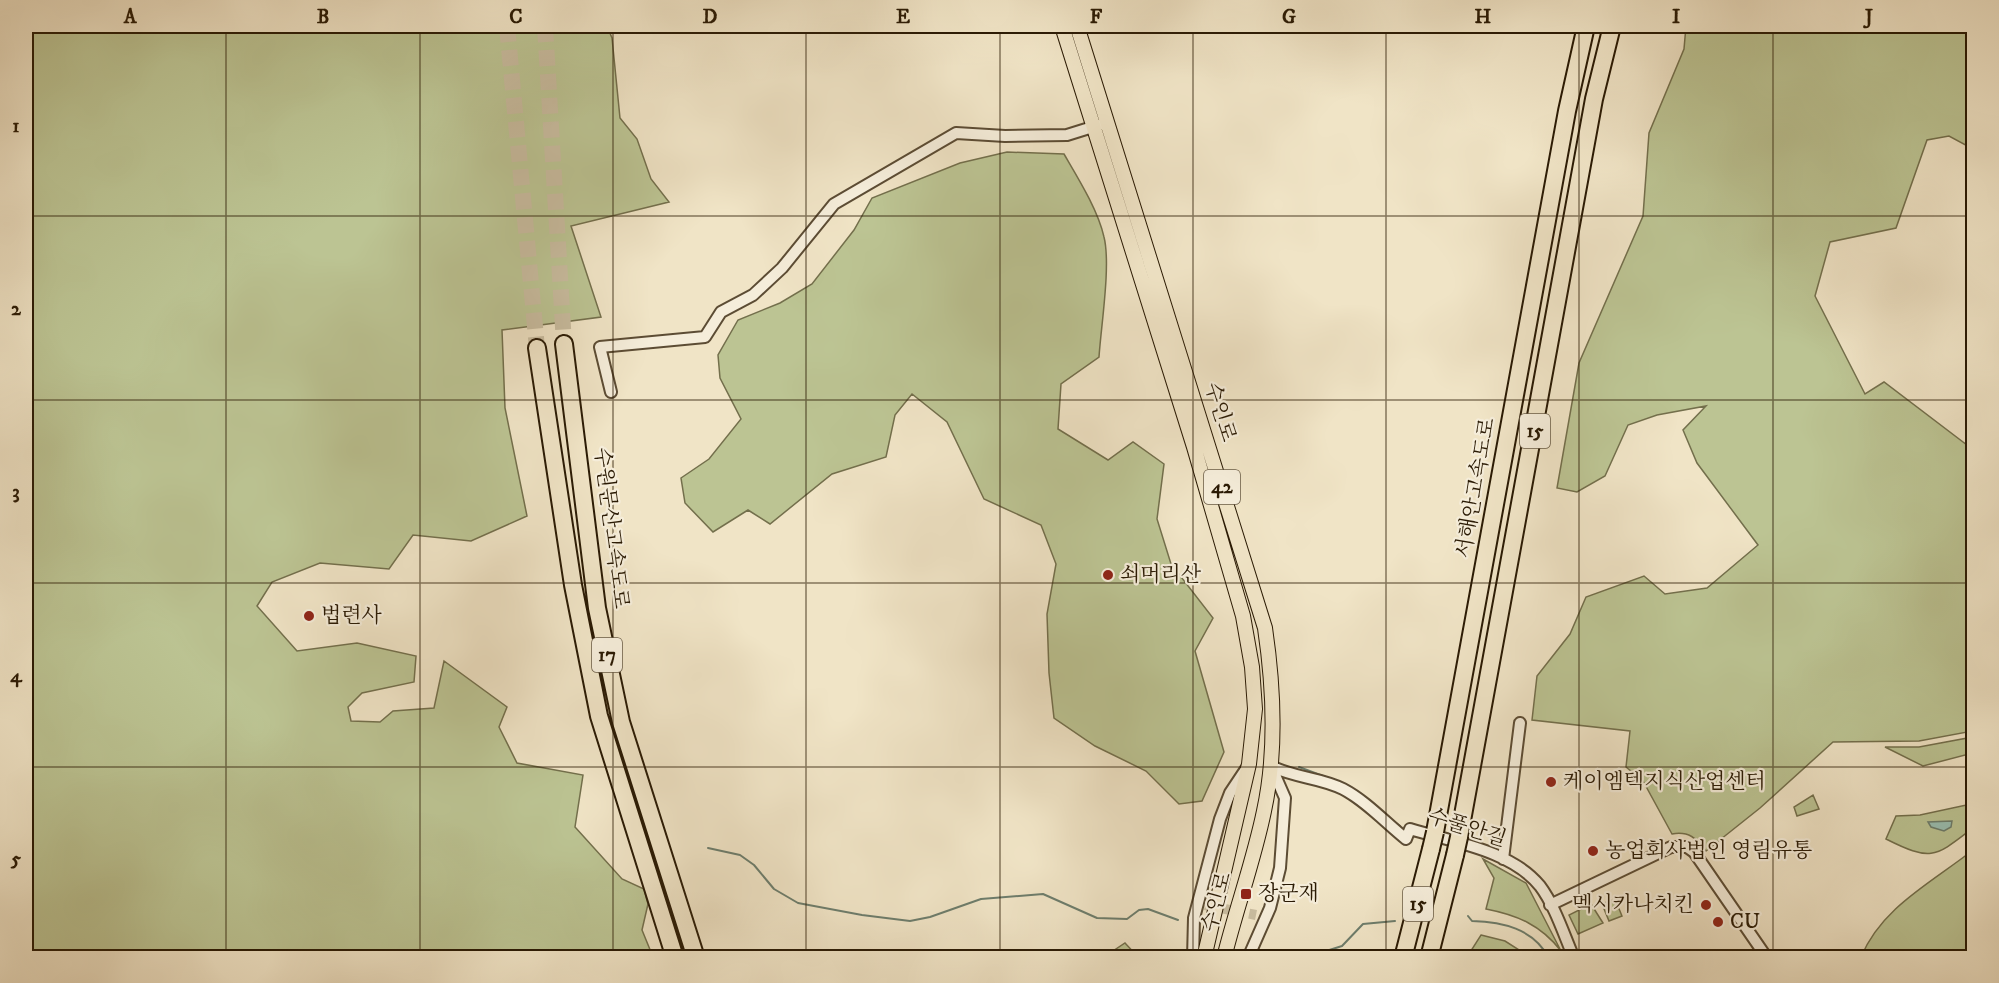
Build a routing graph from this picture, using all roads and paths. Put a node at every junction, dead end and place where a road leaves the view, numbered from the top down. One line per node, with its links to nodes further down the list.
1 (1062, 26): 6 (main road, 수인로 / 42)
2 (1077, 26): 5 (main road, 수인로 / 42)
3 (1586, 26): 21 (highway, 서해안고속도로 / 15)
4 (1612, 26): 22 (highway, 15, bridge)
5 (1107, 121): 6 (street); 12 (main road, 수인로 / 42)
6 (1093, 127): 9 (street); 11 (main road, 수인로 / 42)
7 (564, 344): 16 (highway, 수원문산고속도로 / 17)
8 (537, 348): 15 (highway, 수원문산고속도로 / 17)
9 (611, 392)
10 (1520, 723): 13 (street)
11 (1249, 764): 17 (street); 18 (main road, 수인로 / 42)
12 (1271, 766): 13 (street, 수풀안길); 19 (main road, 수인로 / 42); 20 (street)
13 (1503, 859): 14 (street, 수풀안길)
14 (1550, 905): 23 (street, 수풀안길); 24 (street)
15 (675, 957)
16 (696, 957)
17 (1193, 957)
18 (1204, 957)
19 (1224, 957)
20 (1248, 957)
21 (1403, 957)
22 (1429, 957)
23 (1574, 957)
24 (1767, 957)

